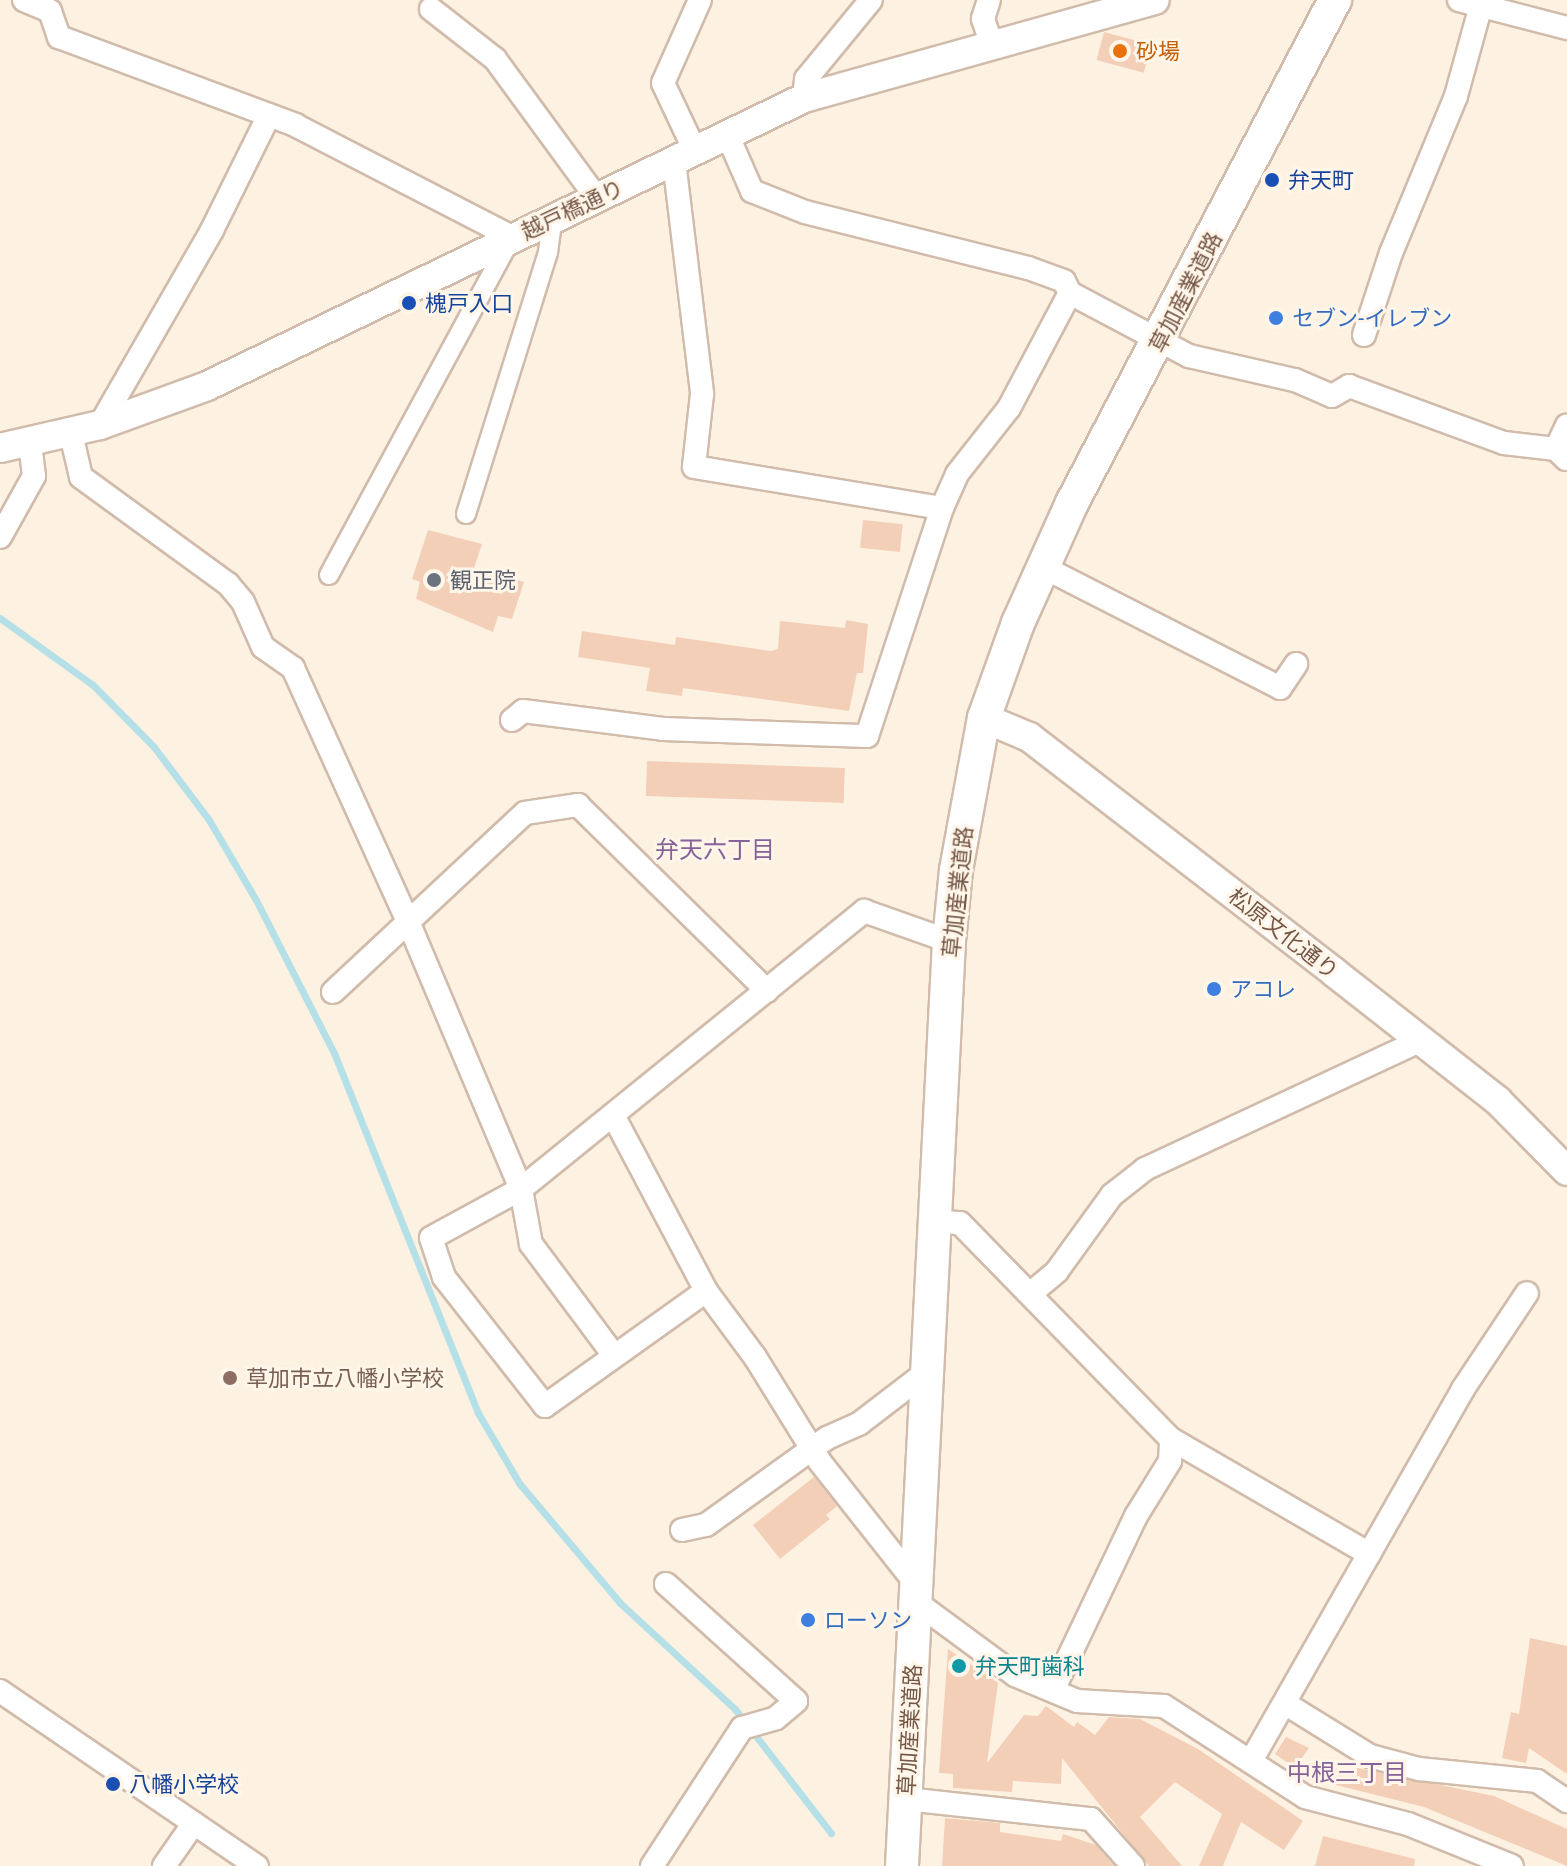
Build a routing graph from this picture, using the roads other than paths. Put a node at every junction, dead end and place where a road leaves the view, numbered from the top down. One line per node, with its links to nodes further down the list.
1 (24, 0): 13 (street)
2 (700, 0): 15 (street)
3 (871, 0): 12 (street)
4 (989, 0): 11 (street)
5 (1155, 0): 11 (street, 越戸橋通り)
6 (1335, 0): 21 (main road, 草加産業道路)
7 (1470, 2): 8 (street); 20 (street)
8 (1521, 8): 10 (street)
9 (431, 9): 16 (street)
10 (1567, 28)
11 (992, 45): 12 (street, 越戸橋通り)
12 (804, 98): 14 (street, 越戸橋通り)
13 (269, 115): 18 (street); 22 (street)
14 (727, 134): 15 (street, 越戸橋通り); 19 (street)
15 (684, 156): 16 (street, 越戸橋通り); 28 (street)
16 (596, 197): 17 (street, 越戸橋通り)
17 (553, 218): 18 (street, 越戸橋通り); 29 (street)
18 (512, 237): 22 (street, 越戸橋通り); 32 (street)
19 (1070, 293): 21 (street); 28 (street)
20 (1364, 335)
21 (1160, 343): 27 (street); 31 (main road, 草加産業道路)
22 (100, 425): 24 (street, 越戸橋通り)
23 (1567, 425): 27 (street)
24 (71, 434): 25 (street, 越戸橋通り); 36 (street)
25 (30, 445): 26 (street, 越戸橋通り); 30 (street)
26 (0, 448)
27 (1562, 455)
28 (942, 508): 35 (street)
29 (466, 514)
30 (0, 537)
31 (1043, 567): 33 (street); 34 (main road, 草加産業道路)
32 (329, 575)
33 (1296, 664)
34 (984, 718): 37 (main road, 草加産業道路); 40 (street, 松原文化通り)
35 (512, 720)
36 (407, 919): 38 (street); 39 (street); 43 (street)
37 (949, 941): 38 (street); 44 (main road, 草加産業道路)
38 (767, 991): 41 (street)
39 (333, 992)
40 (1422, 1040): 42 (street, 松原文化通り); 47 (street)
41 (613, 1115): 43 (street); 45 (street)
42 (1567, 1171)
43 (521, 1189): 48 (street); 48 (street)
44 (935, 1221): 47 (street); 49 (main road, 草加産業道路)
45 (706, 1291): 48 (street); 51 (street)
46 (1527, 1293): 53 (street)
47 (1030, 1294): 50 (street)
48 (613, 1354)
49 (928, 1371): 51 (street); 55 (main road, 草加産業道路)
50 (1171, 1439): 53 (street); 56 (street)
51 (812, 1449): 52 (street); 55 (street)
52 (682, 1530)
53 (1369, 1554): 58 (street)
54 (666, 1584): 65 (street)
55 (916, 1593): 56 (street); 60 (main road, 草加産業道路)
56 (1054, 1688): 59 (street)
57 (0, 1691): 62 (street)
58 (1286, 1704): 59 (street); 61 (street)
59 (1251, 1761): 68 (street)
60 (906, 1799): 66 (main road, 草加産業道路); 67 (street)
61 (1567, 1801)
62 (194, 1823): 63 (street); 64 (street)
63 (164, 1866)
64 (257, 1866)
65 (652, 1866)
66 (902, 1866)
67 (1133, 1866)
68 (1512, 1866)

